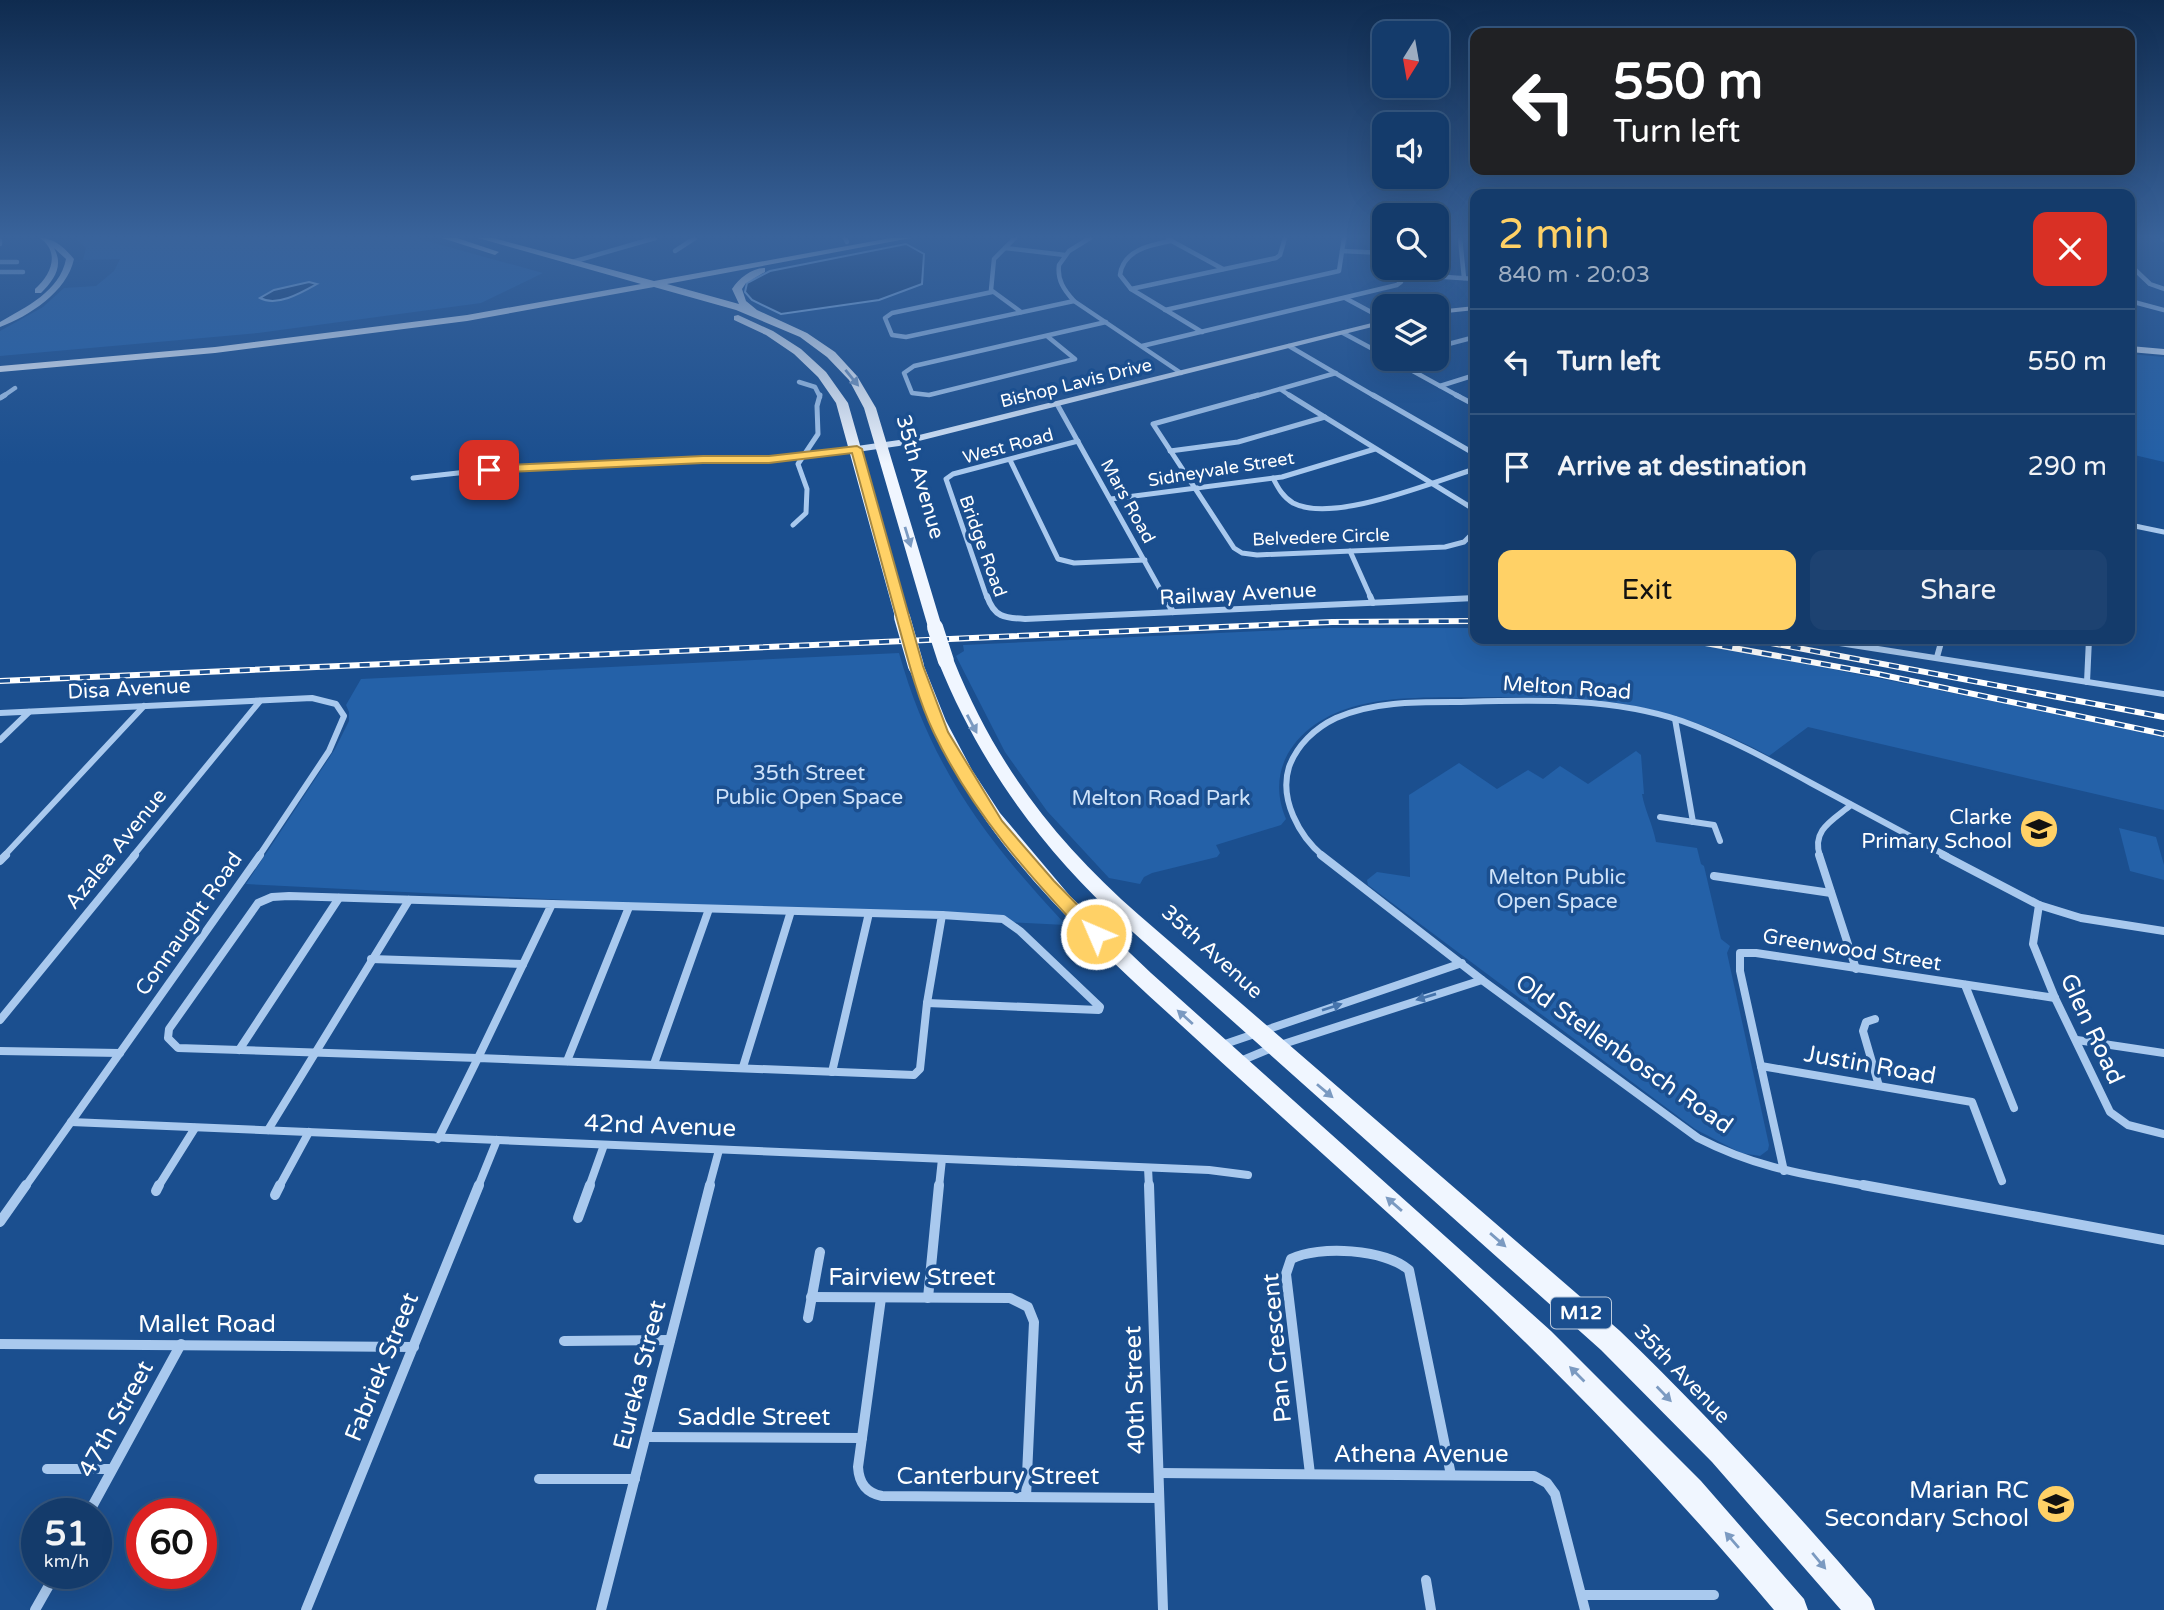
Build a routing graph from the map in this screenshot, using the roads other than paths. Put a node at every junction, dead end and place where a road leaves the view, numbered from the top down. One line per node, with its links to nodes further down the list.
1 (19, 313): 13 (street)
2 (447, 313): 25 (main road)
3 (492, 313): 24 (main road)
4 (725, 313): 42 (main road, M12)
5 (757, 313): 41 (main road, 35th Avenue / M12, one-way to 41)
6 (890, 313): 7 (street)
7 (1021, 313)
8 (1092, 313): 11 (street)
9 (1170, 313): 14 (street)
10 (1281, 313): 14 (street)
11 (1106, 322): 16 (street); 19 (street)
12 (1372, 324): 15 (street, Bishop Lavis Drive)
13 (0, 325)
14 (1202, 332): 19 (street)
15 (1343, 332): 20 (street, Bishop Lavis Drive); 21 (street)
16 (1047, 336): 16 (street)
17 (1470, 338): 18 (street)
18 (1449, 344)
19 (1142, 346): 28 (street)
20 (1289, 346): 28 (street, Bishop Lavis Drive); 29 (street)
21 (1372, 348)
22 (2135, 349): 23 (street)
23 (2164, 352)
24 (157, 356): 26 (main road); 30 (main road)
25 (0, 362)
26 (0, 369)
27 (1413, 371): 33 (street)
28 (1181, 373): 38 (street, Bishop Lavis Drive)
29 (1336, 373): 35 (street, Belvedere Circle); 45 (street)
30 (0, 375)
31 (1470, 377): 33 (street)
32 (799, 382): 46 (street)
33 (1440, 386): 37 (street)
34 (15, 388): 36 (street)
35 (1280, 388): 39 (street); 44 (street, Belvedere Circle)
36 (0, 398)
37 (1470, 402)
38 (1057, 404): 40 (street, Mars Road); 41 (street, Bishop Lavis Drive)
39 (1325, 417): 43 (street); 44 (street)
40 (1078, 441): 47 (street, West Road); 54 (street, Mars Road)
41 (880, 446): 42 (street, Bishop Lavis Drive); 105 (main road, 35th Avenue / M12, one-way to 105, bridge)
42 (857, 449): 46 (street); 112 (main road, M12, one-way to 42, bridge)
43 (1375, 449): 50 (street, Sidneyvale Street); 52 (street)
44 (1170, 451): 53 (street, Belvedere Circle)
45 (1470, 451)
46 (801, 456): 49 (street); 56 (street)
47 (1010, 460): 51 (street, West Road); 61 (street)
48 (1470, 471): 52 (street)
49 (413, 478)
50 (1273, 478): 52 (street); 53 (street, Sidneyvale Street)
51 (946, 480): 65 (street, Bridge Road)
52 (1431, 483): 55 (street)
53 (1194, 488): 54 (street, Sidneyvale Street); 60 (street, Belvedere Circle)
54 (1111, 499): 61 (street, Mars Road)
55 (1470, 507)
56 (793, 525)
57 (2135, 525): 58 (street)
58 (2164, 532)
59 (1470, 536): 60 (street, Belvedere Circle)
60 (1350, 551): 63 (street)
61 (1145, 560): 64 (street, Mars Road)
62 (1470, 598): 63 (street, Railway Avenue)
63 (1373, 603): 64 (street, Railway Avenue)
64 (1173, 612): 65 (street, Railway Avenue)
65 (1002, 618)
66 (1848, 644): 69 (street)
67 (1941, 644): 69 (street)
68 (2089, 644): 70 (street)
69 (1937, 657): 70 (street)
70 (2087, 682): 71 (street)
71 (2164, 694)
72 (260, 701): 73 (street, Disa Avenue); 104 (street, Azalea Avenue); 109 (street, Connaught Road)
73 (144, 706): 74 (street, Disa Avenue); 82 (street)
74 (30, 711): 75 (street, Disa Avenue); 77 (street)
75 (0, 713)
76 (1675, 719): 78 (street, Melton Road); 80 (street); 96 (street, Melton Road)
77 (2, 737)
78 (1851, 804): 84 (street); 88 (street, Melton Road)
79 (1660, 817): 80 (street)
80 (1693, 822): 81 (street)
81 (1720, 841)
82 (0, 861)
83 (1714, 876): 84 (street)
84 (1830, 893): 98 (street)
85 (339, 898): 86 (street); 107 (street); 107 (street)
86 (409, 900): 87 (street); 95 (street)
87 (552, 904): 89 (street); 97 (street)
88 (2039, 905): 94 (street, Melton Road); 101 (street, Glen Road)
89 (629, 907): 90 (street); 114 (street)
90 (709, 909): 91 (street); 115 (street)
91 (791, 911): 92 (street); 117 (street)
92 (869, 913): 93 (street); 118 (street)
93 (942, 915): 102 (street); 102 (street)
94 (2164, 931)
95 (371, 959): 97 (street); 111 (street)
96 (1462, 962): 99 (street, Melton Road); 105 (street, Old Stellenbosch Road, one-way to 96)
97 (523, 964): 113 (street)
98 (1856, 969): 100 (street, Greenwood Street); 116 (street, Greenwood Street)
99 (1482, 980): 105 (street, Old Stellenbosch Road, one-way to 105); 132 (street, Old Stellenbosch Road)
100 (1965, 985): 101 (street, Greenwood Street); 120 (street)
101 (2055, 998): 106 (street, Glen Road)
102 (927, 1003): 118 (street)
103 (1875, 1019): 119 (street)
104 (0, 1020)
105 (1266, 1039): 112 (street, Old Stellenbosch Road); 112 (street, Old Stellenbosch Road); 173 (main road, 35th Avenue / M12, one-way to 173)
106 (2077, 1040): 110 (street); 125 (street, Glen Road)
107 (239, 1050): 111 (street)
108 (0, 1051): 109 (street)
109 (120, 1053): 121 (street, Connaught Road)
110 (2164, 1053)
111 (317, 1054): 113 (street); 123 (street)
112 (1226, 1055): 172 (main road, M12, one-way to 112)
113 (478, 1058): 114 (street); 126 (street)
114 (567, 1061): 115 (street)
115 (654, 1064): 117 (street)
116 (1761, 1066): 119 (street, Justin Road); 132 (street, Greenwood Street)
117 (743, 1067): 118 (street)
118 (832, 1072)
119 (1879, 1086): 134 (street, Justin Road)
120 (2014, 1108)
121 (71, 1122): 122 (street, 42nd Avenue); 138 (street, Connaught Road)
122 (195, 1128): 123 (street, 42nd Avenue); 135 (street)
123 (268, 1130): 124 (street, 42nd Avenue)
124 (309, 1132): 126 (street, 42nd Avenue); 136 (street)
125 (2164, 1134)
126 (438, 1139): 127 (street, 42nd Avenue)
127 (497, 1140): 128 (street, 42nd Avenue); 149 (street, Fabriek Street)
128 (604, 1145): 129 (street, 42nd Avenue); 137 (street)
129 (719, 1150): 130 (street, 42nd Avenue); 145 (street, Eureka Street)
130 (942, 1159): 131 (street, 42nd Avenue); 143 (street)
131 (1147, 1168): 133 (street, 42nd Avenue); 154 (street, 40th Street)
132 (1784, 1171): 139 (street, Old Stellenbosch Road)
133 (1248, 1175)
134 (2002, 1181)
135 (156, 1191)
136 (275, 1195)
137 (578, 1218)
138 (0, 1222)
139 (2164, 1240)
140 (820, 1252): 141 (street, Fairview Street)
141 (811, 1297): 142 (street, Fairview Street); 144 (street, Fairview Street)
142 (881, 1297): 143 (street, Fairview Street); 151 (street, Canterbury Street)
143 (928, 1298): 159 (street, Fairview Street)
144 (808, 1318)
145 (670, 1340): 146 (street); 150 (street, Eureka Street)
146 (564, 1341)
147 (0, 1343): 148 (street, Mallet Road)
148 (181, 1344): 149 (street, Mallet Road); 153 (street, 47th Street)
149 (414, 1347): 167 (street, Fabriek Street)
150 (646, 1437): 151 (street, Saddle Street); 158 (street, Eureka Street)
151 (862, 1438): 159 (street, Canterbury Street)
152 (47, 1469): 153 (street)
153 (112, 1469): 160 (street, 47th Street)
154 (1159, 1473): 155 (street, Athena Avenue); 161 (street, 40th Street)
155 (1310, 1474): 156 (street, Athena Avenue); 156 (street, Pan Crescent)
156 (1451, 1475): 164 (street, Athena Avenue)
157 (539, 1479): 158 (street)
158 (635, 1479): 168 (street, Eureka Street)
159 (1026, 1497): 161 (street, Canterbury Street)
160 (97, 1498)
161 (1159, 1498): 169 (street, 40th Street)
162 (1426, 1580): 170 (street)
163 (47, 1589): 166 (street)
164 (1581, 1595): 165 (street); 171 (street, Athena Avenue)
165 (1714, 1595)
166 (36, 1610)
167 (306, 1610)
168 (601, 1610)
169 (1163, 1610)
170 (1431, 1610)
171 (1585, 1610)
172 (1793, 1610)
173 (1860, 1610)

